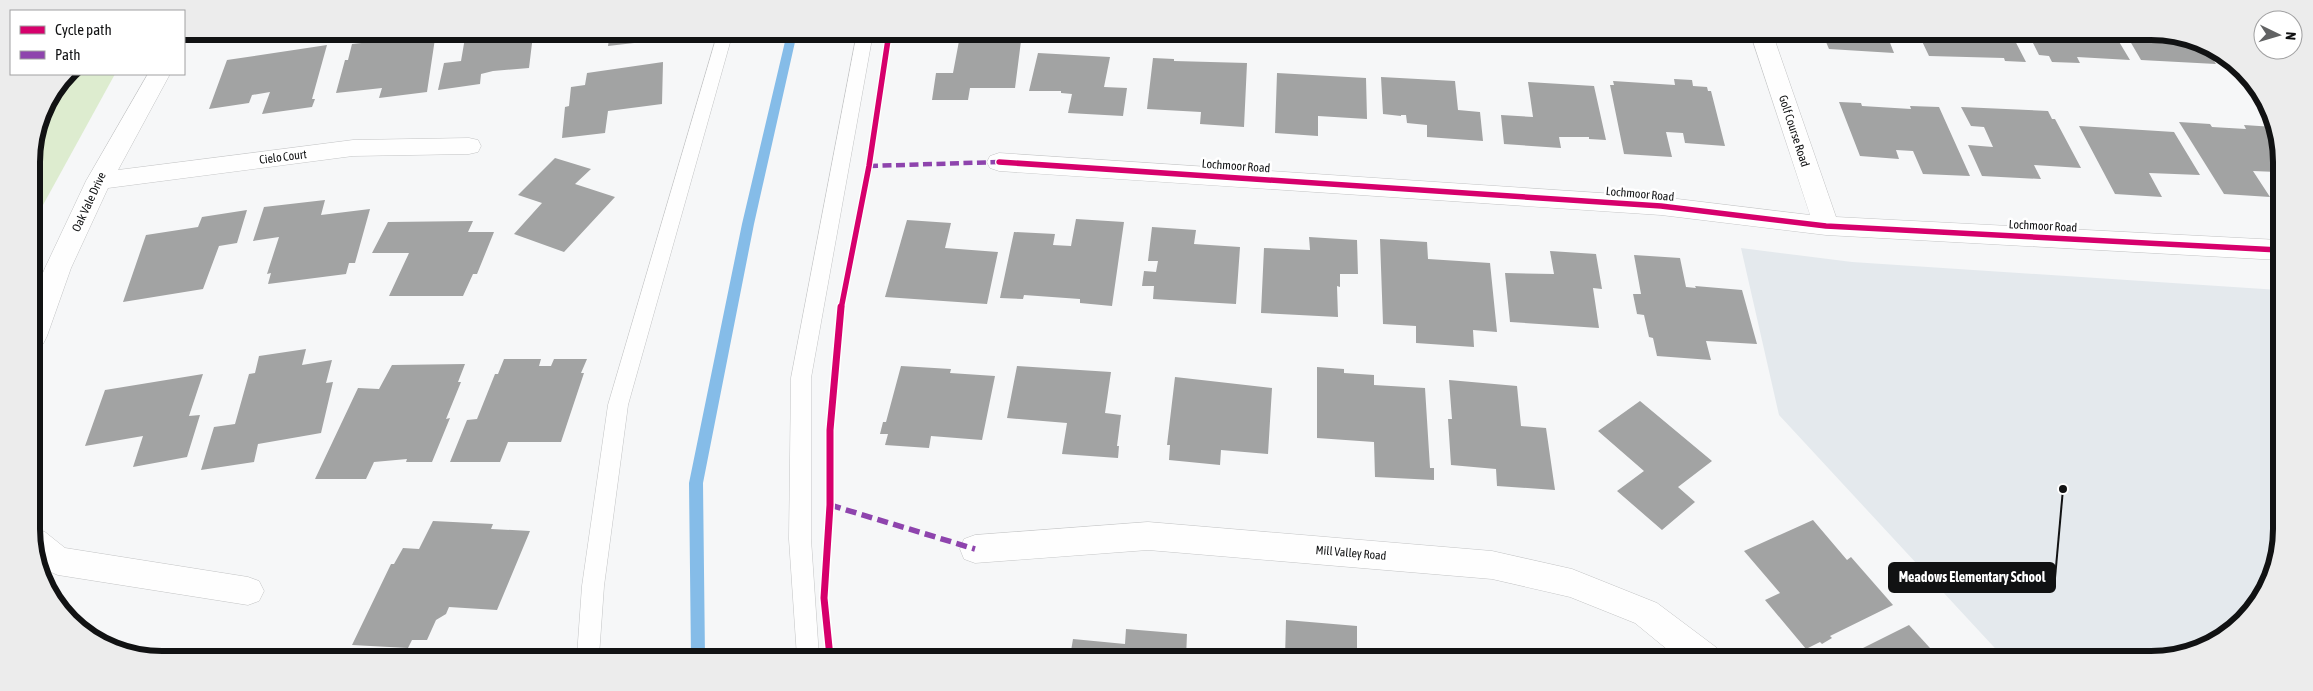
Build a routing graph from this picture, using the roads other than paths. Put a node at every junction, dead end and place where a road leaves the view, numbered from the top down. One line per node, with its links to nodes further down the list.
1 (724, 40): 14 (lane)
2 (863, 40): 15 (lane)
3 (1764, 40): 8 (street, Golf Course Road)
4 (158, 75): 7 (street, Oak Vale Drive)
5 (469, 146): 7 (street, Cielo Court)
6 (999, 162): 8 (street, Lochmoor Road)
7 (98, 181): 10 (street, Oak Vale Drive)
8 (1826, 226): 9 (street, Lochmoor Road)
9 (2273, 250)
10 (40, 311)
11 (41, 548): 13 (street)
12 (975, 549): 16 (street, Mill Valley Road)
13 (248, 591)
14 (588, 651)
15 (808, 651)
16 (1696, 651)

